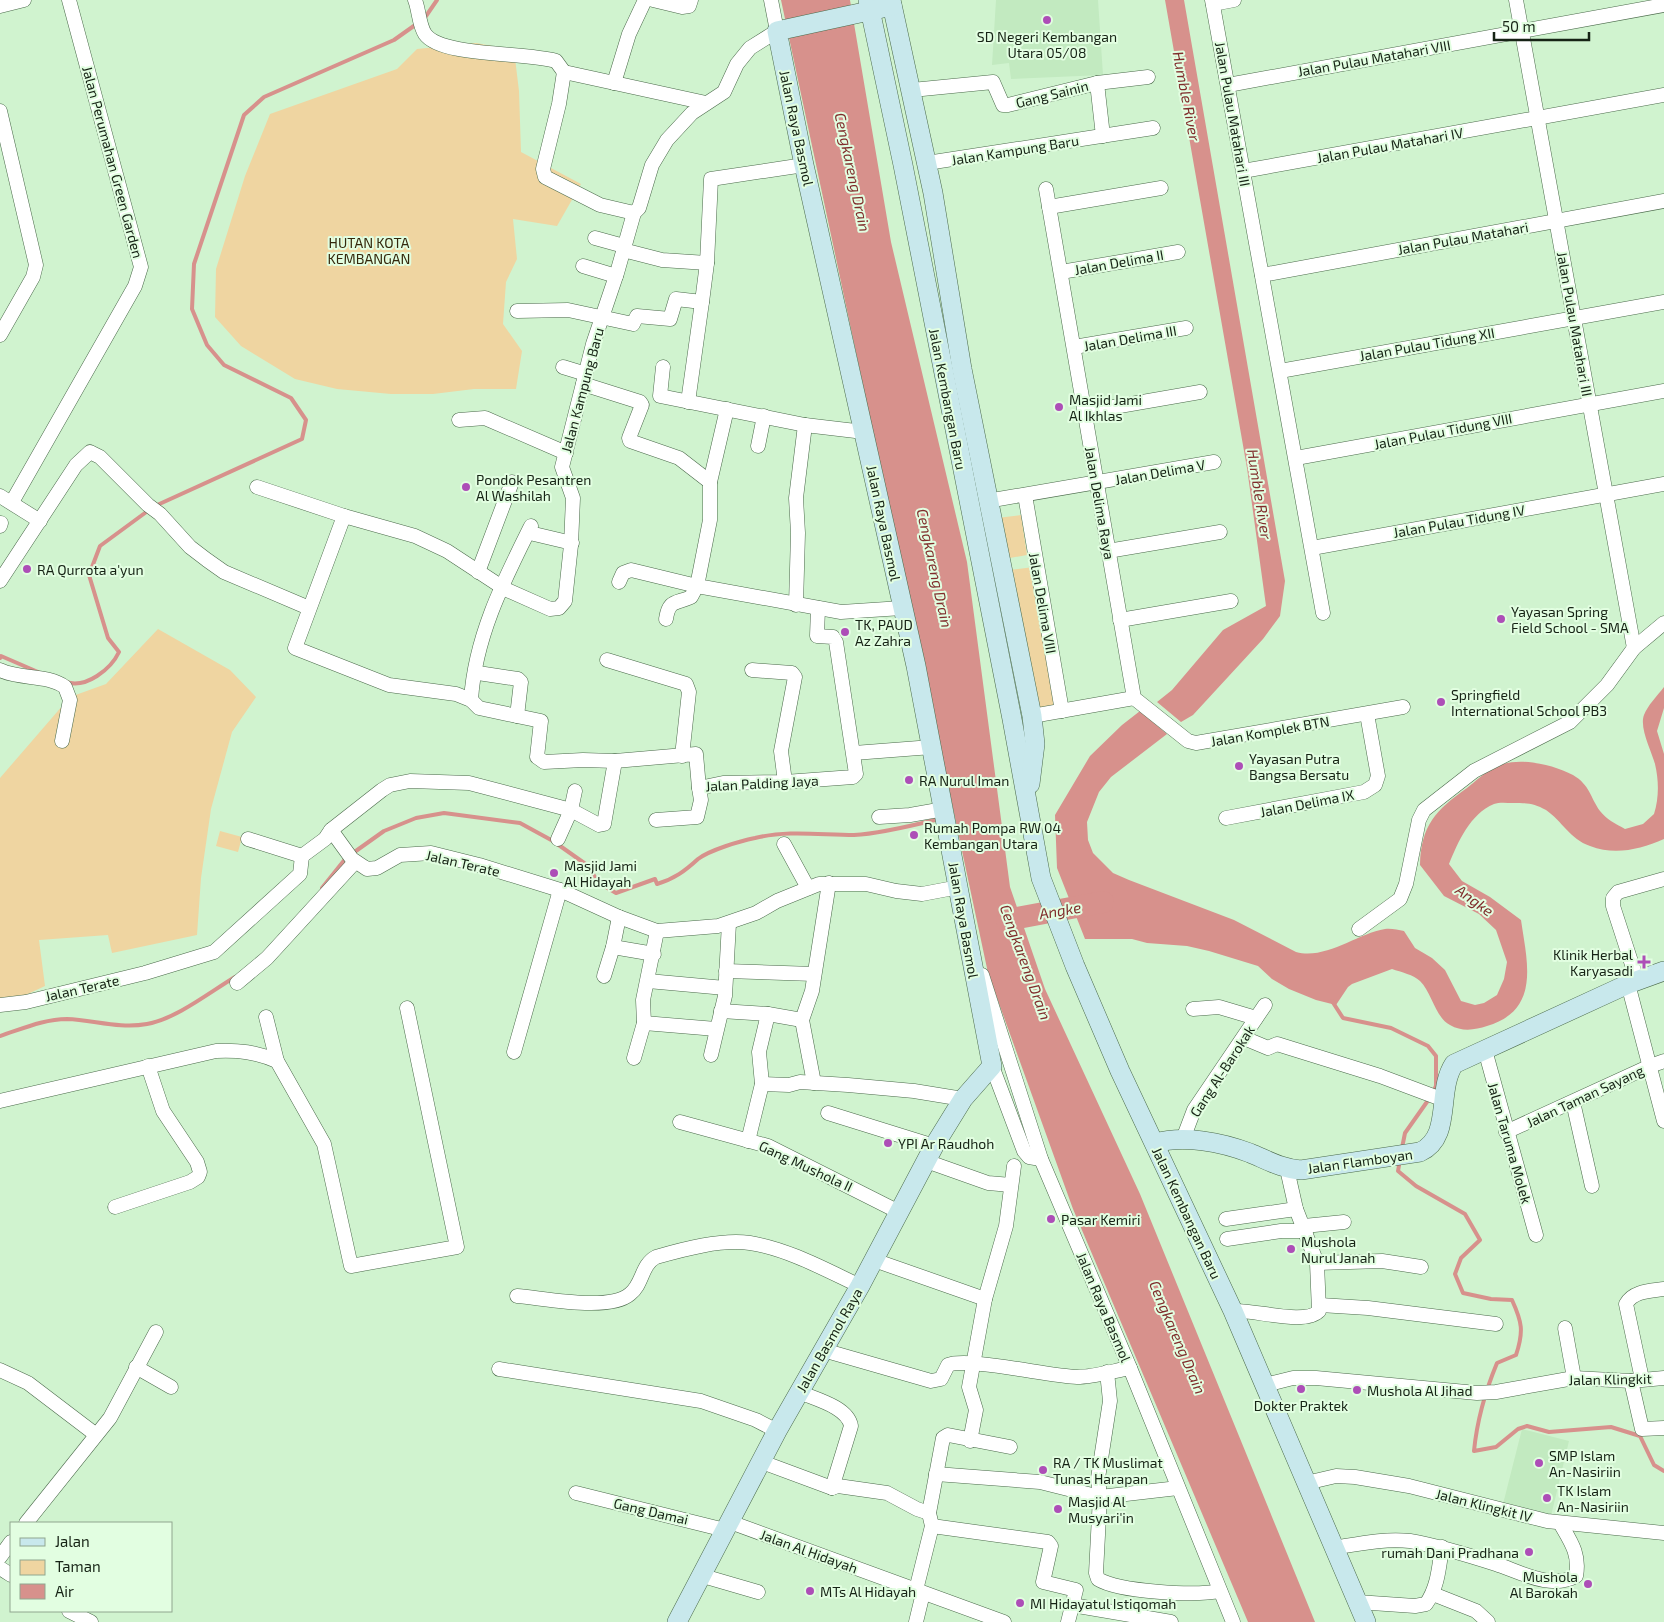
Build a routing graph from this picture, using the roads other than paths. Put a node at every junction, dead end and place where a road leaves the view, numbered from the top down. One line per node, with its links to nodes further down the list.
1 (24, 0): 13 (street)
2 (69, 0): 82 (street, Jalan Perumahan Green Garden)
3 (415, 0): 17 (street)
4 (645, 0): 19 (street)
5 (653, 0): 6 (street)
6 (691, 0)
7 (771, 0): 15 (street, Jalan Raya Basmol)
8 (1234, 0): 10 (street)
9 (1516, 0): 16 (street, Jalan Pulau Matahari III)
10 (1212, 2): 21 (street, Jalan Pulau Matahari III)
11 (892, 3): 14 (main road); 22 (main road, Jalan Kembangan Baru)
12 (1664, 5): 16 (street, Jalan Pulau Matahari VIII)
13 (0, 6)
14 (865, 8): 15 (main road); 124 (main road, Jalan Kembangan Baru)
15 (780, 30): 24 (street, Jalan Kampung Baru); 31 (main road, Jalan Raya Basmol)
16 (1521, 31): 21 (street, Jalan Pulau Matahari VIII); 26 (street, Jalan Pulau Matahari III)
17 (564, 72): 19 (street); 37 (street)
18 (1148, 78): 20 (street, Gang Sainin)
19 (614, 83): 24 (street)
20 (1097, 83): 22 (street, Gang Sainin); 29 (street)
21 (1228, 85): 32 (street, Jalan Pulau Matahari III)
22 (912, 90): 30 (main road, Jalan Kembangan Baru)
23 (1664, 95): 26 (street, Jalan Pulau Matahari IV)
24 (706, 103): 37 (street, Jalan Kampung Baru)
25 (0, 111): 27 (street)
26 (1537, 118): 32 (street, Jalan Pulau Matahari IV); 38 (street, Jalan Pulau Matahari III)
27 (2, 127): 53 (street)
28 (1153, 128): 29 (street, Jalan Kampung Baru)
29 (1102, 136): 30 (street, Jalan Kampung Baru)
30 (927, 163): 83 (main road, Jalan Kembangan Baru)
31 (804, 165): 42 (street); 70 (main road, Jalan Raya Basmol)
32 (1243, 171): 45 (street, Jalan Pulau Matahari III)
33 (1161, 188): 36 (street)
34 (1046, 189): 36 (street, Jalan Delima Raya)
35 (1664, 201): 38 (street, Jalan Pulau Matahari)
36 (1049, 207): 44 (street, Jalan Delima Raya)
37 (634, 213): 40 (street, Jalan Kampung Baru)
38 (1556, 221): 45 (street, Jalan Pulau Matahari); 51 (street, Jalan Pulau Matahari III)
39 (595, 238): 40 (street)
40 (623, 248): 42 (street); 46 (street, Jalan Kampung Baru)
41 (1178, 252): 44 (street, Jalan Delima II)
42 (707, 263): 47 (street)
43 (583, 266): 46 (street)
44 (1060, 272): 54 (street, Jalan Delima Raya)
45 (1262, 274): 57 (street, Jalan Pulau Matahari III)
46 (616, 276): 50 (street, Jalan Kampung Baru)
47 (702, 302): 50 (street); 63 (street)
48 (1664, 302): 51 (street, Jalan Pulau Tidung XII)
49 (517, 311): 50 (street)
50 (602, 317): 58 (street, Jalan Kampung Baru)
51 (1574, 318): 57 (street, Jalan Pulau Tidung XII); 64 (street, Jalan Pulau Matahari III)
52 (1186, 328): 54 (street, Jalan Delima III)
53 (0, 335)
54 (1074, 348): 66 (street, Jalan Delima Raya)
55 (563, 367): 58 (street)
56 (663, 367): 61 (street)
57 (1280, 371): 73 (street, Jalan Pulau Matahari III)
58 (585, 379): 62 (street); 72 (street, Jalan Kampung Baru)
59 (1664, 391): 64 (street, Jalan Pulau Tidung VIII)
60 (1200, 392): 66 (street)
61 (660, 396): 62 (street); 63 (street)
62 (640, 402): 76 (street)
63 (688, 402): 65 (street)
64 (1590, 404): 73 (street, Jalan Pulau Tidung VIII); 80 (street, Jalan Pulau Matahari III)
65 (726, 409): 67 (street); 76 (street)
66 (1084, 412): 77 (street, Jalan Delima Raya)
67 (764, 416): 69 (street); 71 (street)
68 (459, 420): 72 (street)
69 (805, 425): 70 (street); 96 (street)
70 (864, 432): 99 (main road, Jalan Raya Basmol)
71 (758, 446)
72 (566, 453): 87 (street, Jalan Kampung Baru)
73 (1296, 458): 88 (street, Jalan Pulau Matahari III)
74 (1214, 462): 77 (street, Jalan Delima V)
75 (512, 482): 90 (street)
76 (710, 482): 93 (street)
77 (1097, 482): 81 (street, Jalan Delima V); 89 (street, Jalan Delima Raya)
78 (1664, 484): 80 (street, Jalan Pulau Tidung IV)
79 (257, 487): 84 (street, Jalan Kampung Baru)
80 (1606, 494): 88 (street, Jalan Pulau Tidung IV); 104 (street, Jalan Pulau Matahari III)
81 (1025, 495): 83 (street, Jalan Delima V); 112 (street, Jalan Delima VIII)
82 (6, 499): 85 (street, Jalan Perumahan Green Garden)
83 (987, 501): 115 (main road, Jalan Kembangan Baru)
84 (344, 516): 90 (street, Jalan Kampung Baru); 97 (street)
85 (40, 521): 91 (street); 97 (street)
86 (1220, 532): 89 (street)
87 (572, 544): 94 (street); 94 (street, Jalan Kampung Baru)
88 (1312, 548): 100 (street, Jalan Pulau Matahari III)
89 (1108, 551): 102 (street, Jalan Delima Raya)
90 (478, 572): 94 (street, Jalan Kampung Baru)
91 (0, 581)
92 (619, 582): 93 (street)
93 (696, 586): 96 (street); 101 (street)
94 (501, 587): 109 (street)
95 (1231, 601): 102 (street)
96 (796, 605): 98 (street)
97 (309, 608): 109 (street)
98 (818, 608): 99 (street); 118 (street)
99 (902, 608): 117 (main road, Jalan Raya Basmol)
100 (1323, 613)
101 (666, 619)
102 (1120, 620): 110 (street, Jalan Delima Raya)
103 (1664, 624): 104 (street)
104 (1634, 648): 143 (street)
105 (607, 660): 119 (street)
106 (1, 670): 116 (street)
107 (752, 670): 121 (street)
108 (478, 673): 114 (street)
109 (471, 700): 114 (street)
110 (1135, 701): 112 (street); 113 (street, Jalan Komplek BTN)
111 (1403, 707): 113 (street, Jalan Komplek BTN)
112 (1062, 711): 115 (street)
113 (1367, 714): 128 (street, Jalan Delima IX)
114 (517, 716): 120 (street)
115 (1032, 716): 124 (main road, Jalan Kembangan Baru)
116 (62, 741)
117 (932, 747): 118 (street); 127 (main road, Jalan Raya Basmol)
118 (854, 753): 121 (street, Jalan Palding Jaya)
119 (682, 756): 120 (street); 122 (street, Jalan Palding Jaya)
120 (614, 761): 125 (street)
121 (786, 782): 122 (street, Jalan Palding Jaya)
122 (699, 788): 129 (street)
123 (575, 791): 125 (street)
124 (1027, 799): 189 (main road, Jalan Kembangan Baru)
125 (571, 810): 130 (street); 132 (street)
126 (879, 817): 127 (street)
127 (946, 817): 138 (main road, Jalan Raya Basmol)
128 (1226, 818)
129 (656, 820)
130 (331, 830): 134 (street); 135 (street)
131 (248, 839): 134 (street)
132 (558, 839)
133 (784, 844): 139 (street)
134 (302, 856): 156 (street, Jalan Terate)
135 (350, 856): 140 (street, Jalan Terate); 154 (street)
136 (1664, 878): 153 (street)
137 (829, 884): 138 (street, Jalan Terate); 139 (street, Jalan Terate); 150 (street)
138 (959, 887): 146 (main road, Jalan Raya Basmol)
139 (808, 888): 142 (street, Jalan Terate)
140 (560, 890): 141 (street, Jalan Terate); 169 (street)
141 (618, 917): 144 (street, Jalan Terate); 145 (street)
142 (729, 923): 144 (street, Jalan Terate); 149 (street)
143 (1359, 929)
144 (657, 930): 147 (street)
145 (613, 948): 147 (street); 151 (street)
146 (970, 952): 175 (main road, Jalan Raya Basmol); 191 (street)
147 (654, 954): 152 (street)
148 (1664, 970): 153 (main road)
149 (726, 971): 150 (street); 155 (street)
150 (814, 974): 164 (street)
151 (604, 976)
152 (648, 982): 155 (street); 165 (street)
153 (1632, 982): 168 (main road); 176 (street)
154 (237, 983)
155 (725, 988): 160 (street)
156 (0, 1005)
157 (1265, 1005): 163 (street, Gang Al-Barokak)
158 (407, 1008): 172 (street)
159 (1193, 1009): 163 (street)
160 (721, 1011): 161 (street); 166 (street)
161 (768, 1014): 164 (street); 178 (street)
162 (266, 1017): 172 (street)
163 (1256, 1018): 167 (street, Gang Al-Barokak)
164 (802, 1020): 177 (street)
165 (644, 1023): 166 (street); 171 (street)
166 (716, 1029): 170 (street)
167 (1244, 1038): 179 (street); 187 (street, Gang Al-Barokak)
168 (1485, 1050): 179 (main road, Jalan Flamboyan); 186 (street, Jalan Taruma Molek)
169 (514, 1052)
170 (711, 1055)
171 (634, 1058)
172 (277, 1061): 174 (street)
173 (1664, 1061): 176 (street, Jalan Taman Sayang)
174 (148, 1066): 181 (street); 196 (street)
175 (992, 1066): 180 (main road, Jalan Basmol Raya); 191 (street, Jalan Raya Basmol)
176 (1650, 1066): 182 (street, Jalan Taman Sayang); 184 (street)
177 (814, 1083): 178 (street); 180 (street)
178 (762, 1084): 188 (street)
179 (1435, 1096): 193 (main road, Jalan Flamboyan)
180 (963, 1099): 190 (main road, Jalan Basmol Raya)
181 (0, 1101)
182 (1573, 1102): 186 (street, Jalan Taman Sayang); 195 (street)
183 (828, 1113): 190 (street)
184 (1664, 1121)
185 (680, 1122): 188 (street, Gang Mushola II)
186 (1506, 1132): 202 (street, Jalan Taruma Molek)
187 (1183, 1139): 189 (main road, Jalan Flamboyan); 193 (main road, Jalan Flamboyan)
188 (748, 1141): 198 (street, Gang Mushola II)
189 (1155, 1143): 212 (main road, Jalan Kembangan Baru)
190 (930, 1153): 194 (street); 198 (main road, Jalan Basmol Raya)
191 (1041, 1159): 219 (street, Jalan Raya Basmol)
192 (1014, 1166): 194 (street)
193 (1287, 1169): 197 (street, Jalan Flamboyan)
194 (1011, 1185): 210 (street)
195 (1592, 1186)
196 (115, 1207)
197 (1296, 1209): 199 (street); 201 (street, Jalan Flamboyan)
198 (900, 1212): 204 (main road, Jalan Basmol Raya)
199 (1226, 1219)
200 (1344, 1222): 201 (street)
201 (1305, 1229): 203 (street); 205 (street, Jalan Flamboyan)
202 (1536, 1235)
203 (1227, 1238)
204 (874, 1260): 207 (main road, Jalan Basmol Raya); 210 (street)
205 (1317, 1263): 206 (street); 211 (street, Jalan Flamboyan)
206 (1421, 1267)
207 (860, 1286): 209 (street); 216 (main road, Jalan Basmol Raya)
208 (1664, 1289): 225 (street)
209 (517, 1296)
210 (985, 1299): 217 (street)
211 (1320, 1305): 212 (street); 213 (street)
212 (1233, 1311): 226 (main road, Jalan Kembangan Baru)
213 (1496, 1324)
214 (1564, 1328): 223 (street)
215 (156, 1332): 218 (street)
216 (823, 1350): 217 (street); 228 (main road, Jalan Basmol Raya)
217 (973, 1364): 222 (street); 232 (street)
218 (136, 1367): 227 (street); 231 (street)
219 (1130, 1368): 222 (street); 238 (street, Jalan Raya Basmol)
220 (499, 1369): 230 (street)
221 (0, 1370): 231 (street)
222 (1107, 1372): 240 (street)
223 (1574, 1378): 225 (street, Jalan Klingkit); 226 (street, Jalan Klingkit)
224 (1664, 1378): 225 (street, Jalan Klingkit)
225 (1637, 1380): 229 (street)
226 (1264, 1386): 236 (main road, Jalan Kembangan Baru)
227 (171, 1387)
228 (799, 1392): 230 (main road, Jalan Basmol Raya); 237 (street)
229 (1664, 1428)
230 (777, 1432): 234 (main road, Jalan Basmol Raya)
231 (95, 1434): 242 (street)
232 (970, 1441): 233 (street); 235 (street)
233 (1010, 1447)
234 (762, 1462): 237 (street); 244 (main road, Jalan Basmol Raya)
235 (936, 1474): 240 (street); 241 (street)
236 (1306, 1484): 243 (street, Jalan Klingkit IV); 248 (main road, Jalan Kembangan Baru)
237 (832, 1488): 241 (street)
238 (1178, 1488): 240 (street); 251 (street, Jalan Raya Basmol)
239 (576, 1494): 244 (street, Gang Damai)
240 (1100, 1496): 251 (street)
241 (931, 1520): 253 (street); 255 (street)
242 (27, 1522)
243 (1560, 1523): 245 (street, Jalan Klingkit IV); 247 (street)
244 (728, 1526): 250 (main road, Jalan Basmol Raya); 253 (street, Jalan Al Hidayah)
245 (1664, 1533)
246 (10, 1543): 249 (street)
247 (1442, 1547): 248 (street); 254 (street)
248 (1333, 1548): 256 (main road, Jalan Kembangan Baru)
249 (0, 1557)
250 (703, 1576): 252 (street); 258 (main road, Jalan Basmol Raya)
251 (1220, 1591): 264 (street, Jalan Raya Basmol)
252 (758, 1592)
253 (919, 1592): 260 (street); 261 (street, Jalan Al Hidayah)
254 (1433, 1594): 256 (street); 266 (street)
255 (1074, 1599): 262 (street); 263 (street)
256 (1357, 1602): 265 (main road, Jalan Kembangan Baru)
257 (71, 1612): 259 (street)
258 (680, 1621)
259 (92, 1622)
260 (916, 1622)
261 (1004, 1622)
262 (1068, 1622)
263 (1171, 1622)
264 (1233, 1622)
265 (1366, 1622)
266 (1488, 1622)

